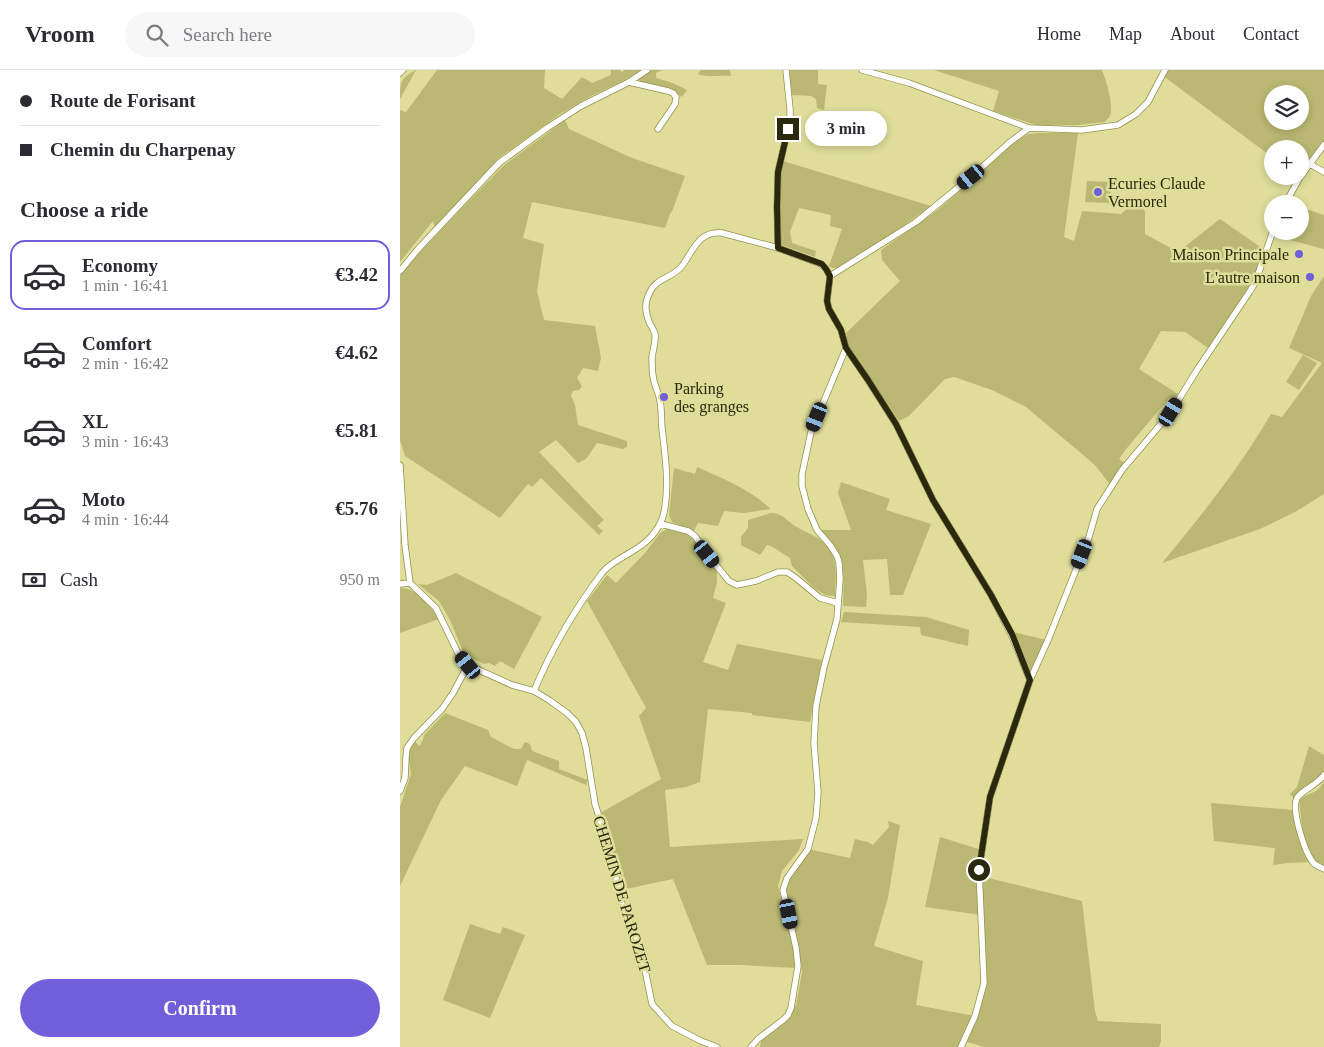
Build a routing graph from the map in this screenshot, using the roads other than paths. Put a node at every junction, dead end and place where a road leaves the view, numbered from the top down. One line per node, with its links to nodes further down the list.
1 (402, 70): 6 (street)
2 (647, 70): 7 (street)
3 (786, 70): 15 (street)
4 (862, 70): 8 (street)
5 (1164, 70): 8 (street)
6 (400, 73)
7 (629, 82): 9 (street); 16 (street)
8 (1029, 128): 17 (street)
9 (658, 129)
10 (1324, 145): 11 (street)
11 (1310, 164): 12 (street); 13 (street)
12 (1324, 172)
13 (1290, 195)
14 (1269, 240): 25 (street)
15 (778, 248): 17 (street); 20 (street)
16 (400, 271)
17 (830, 276): 18 (street)
18 (846, 348): 23 (street); 25 (street)
19 (400, 465): 21 (street)
20 (661, 524): 23 (street); 26 (street)
21 (410, 583): 22 (street); 24 (street)
22 (400, 584)
23 (838, 603): 31 (street)
24 (468, 665): 26 (street, CHEMIN DE PAROZET); 28 (street)
25 (1030, 680): 32 (street)
26 (534, 691): 30 (street, CHEMIN DE PAROZET)
27 (1324, 775): 29 (street)
28 (400, 791)
29 (1324, 870)
30 (717, 1047)
31 (751, 1047)
32 (961, 1047)

